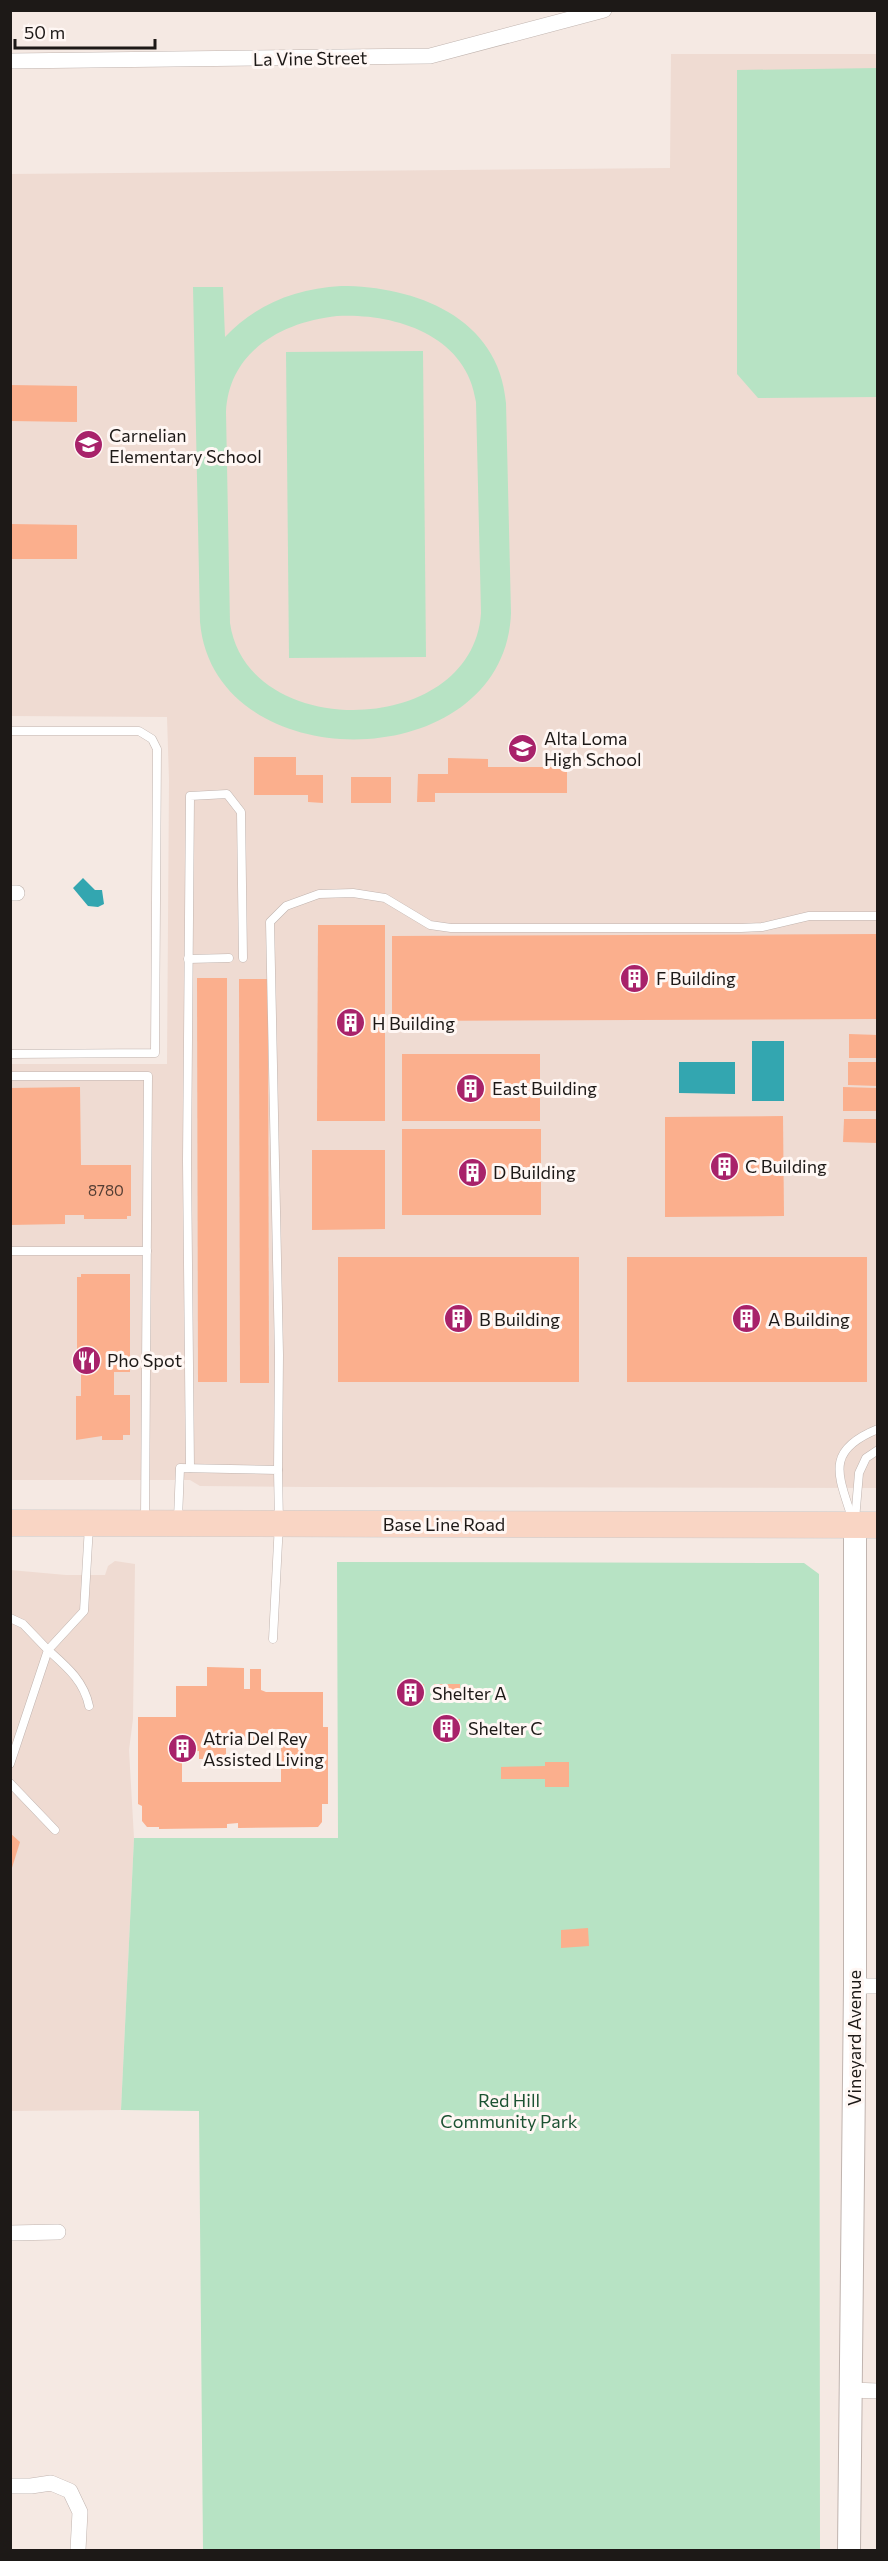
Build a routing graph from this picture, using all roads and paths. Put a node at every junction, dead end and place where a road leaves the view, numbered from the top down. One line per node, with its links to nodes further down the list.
1 (600, 11): 2 (street, La Vine Street)
2 (10, 61)
3 (10, 732): 8 (lane)
4 (878, 916): 15 (lane)
5 (229, 958): 7 (lane)
6 (243, 958): 7 (lane)
7 (188, 959): 14 (lane)
8 (10, 1054)
9 (10, 1076): 11 (lane)
10 (10, 1251): 11 (lane)
11 (147, 1251): 18 (lane)
12 (878, 1429): 21 (lane)
13 (878, 1450): 21 (lane)
14 (189, 1468): 15 (lane); 19 (lane)
15 (278, 1470): 20 (lane)
16 (10, 1523): 17 (main road, Base Line Road)
17 (89, 1523): 18 (main road, Base Line Road); 24 (lane)
18 (145, 1523): 19 (main road, Base Line Road)
19 (178, 1523): 20 (main road, Base Line Road)
20 (279, 1523): 21 (main road, Base Line Road); 23 (lane)
21 (866, 1525): 29 (street, Vineyard Avenue)
22 (10, 1618): 24 (lane)
23 (273, 1639)
24 (48, 1650): 25 (lane); 26 (lane)
25 (89, 1706)
26 (10, 1764)
27 (10, 1783): 28 (lane)
28 (55, 1830)
29 (855, 1986): 30 (street); 33 (street, Vineyard Avenue)
30 (878, 1986)
31 (58, 2232): 32 (street)
32 (10, 2233)
33 (851, 2390): 34 (street); 37 (street, Vineyard Avenue)
34 (878, 2391)
35 (10, 2486): 36 (street)
36 (78, 2550)
37 (849, 2550)

